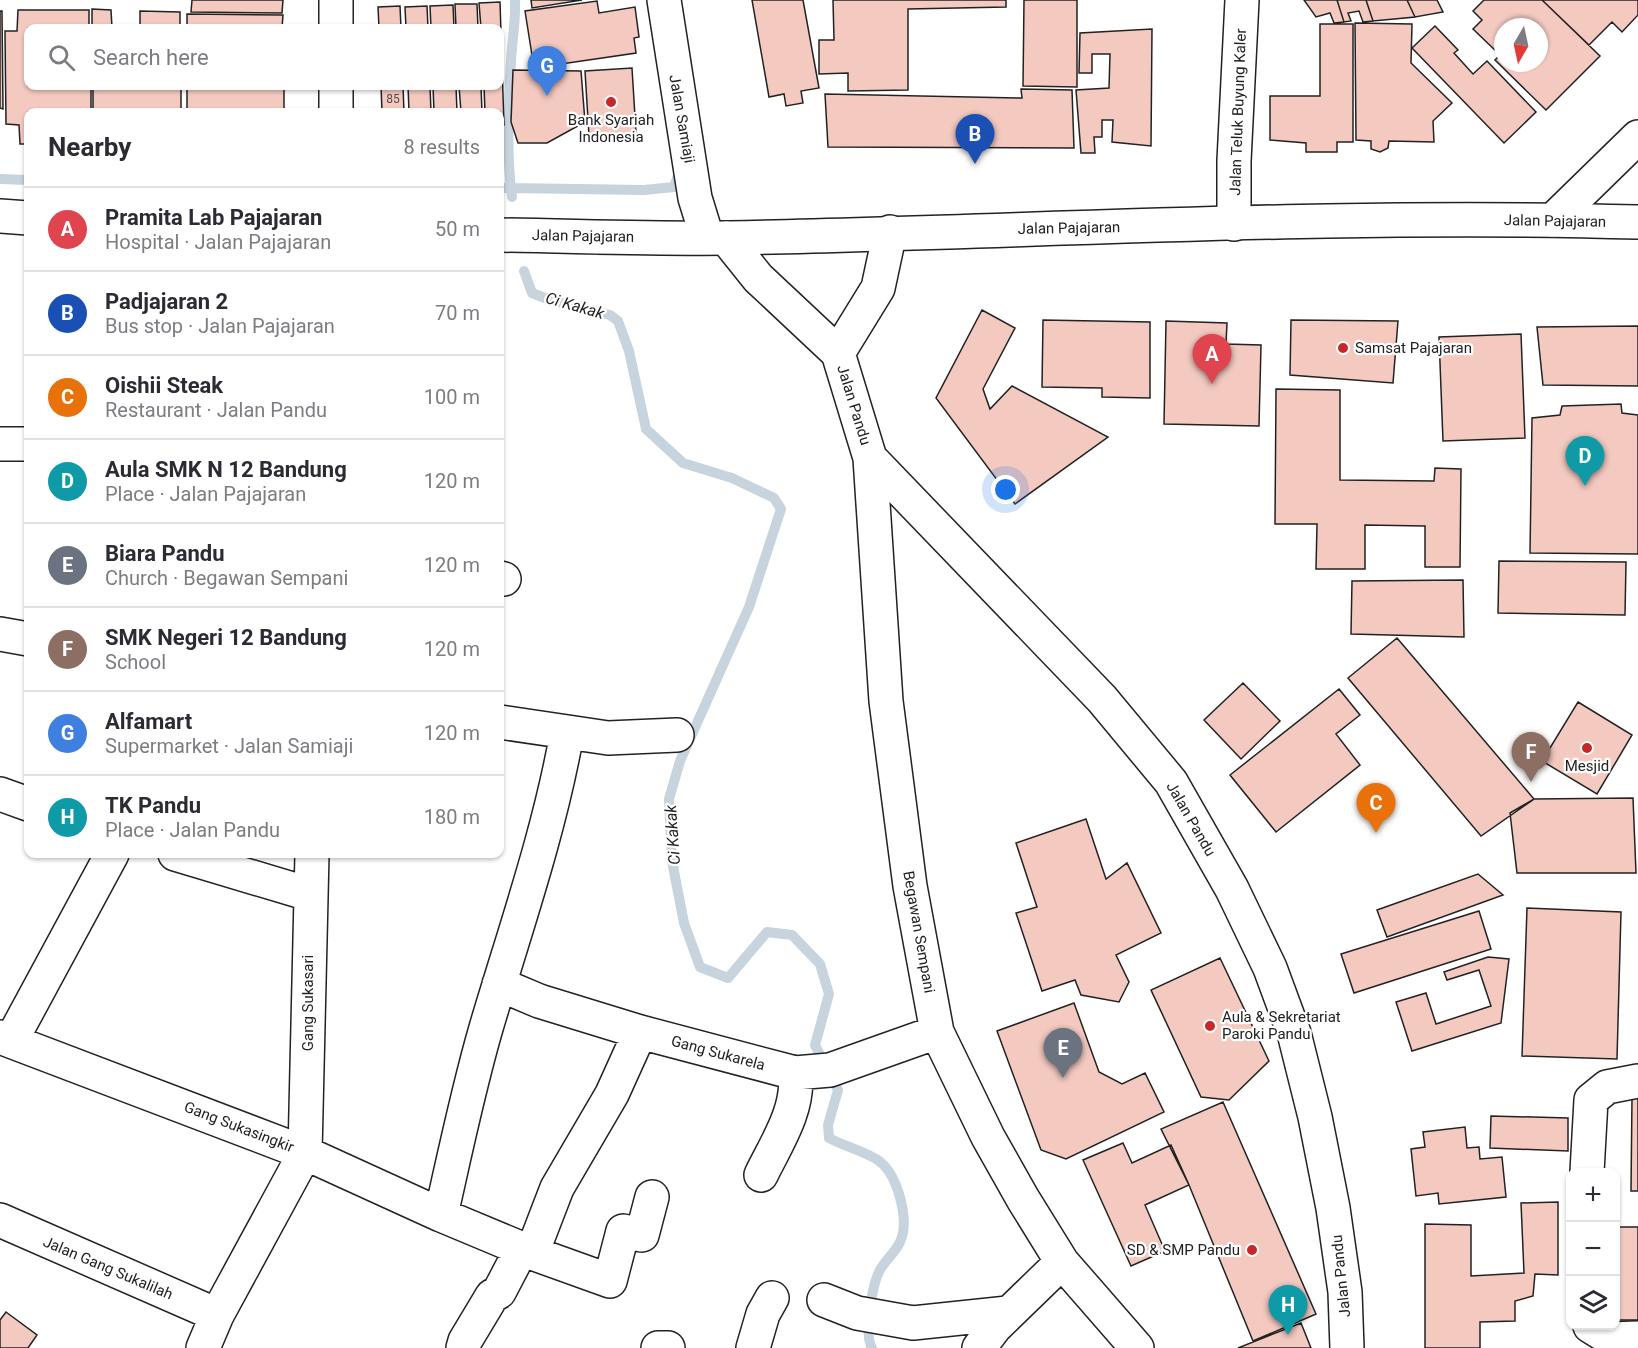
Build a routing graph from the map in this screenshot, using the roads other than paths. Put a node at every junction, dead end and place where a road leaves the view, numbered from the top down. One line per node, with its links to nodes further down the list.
1 (336, 0): 4 (main road)
2 (664, 0): 15 (main road, Jalan Samiaji)
3 (1242, 0): 12 (main road, Jalan Teluk Buyung Kaler)
4 (336, 24)
5 (336, 90): 6 (main road)
6 (336, 108)
7 (1638, 137): 10 (main road)
8 (0, 216): 9 (main road)
9 (24, 218)
10 (1553, 220): 11 (main road, Jalan Pajajaran); 12 (main road, Jalan Pajajaran)
11 (1638, 222)
12 (1234, 224): 13 (main road, Jalan Pajajaran)
13 (890, 232): 15 (main road, Jalan Pajajaran); 16 (main road, Jalan Pandu)
14 (504, 235): 15 (main road, Jalan Pajajaran)
15 (716, 238): 16 (main road, Jalan Pandu)
16 (838, 353): 19 (main road, Jalan Pandu)
17 (0, 444): 18 (main road)
18 (24, 444)
19 (870, 458): 33 (main road, Begawan Sempani); 58 (main road, Jalan Pandu)
20 (0, 634): 21 (main road)
21 (24, 638)
22 (504, 723): 23 (main road)
23 (567, 733): 24 (main road); 31 (main road)
24 (677, 735)
25 (0, 794): 26 (main road)
26 (24, 803)
27 (110, 858): 34 (main road)
28 (188, 858): 30 (main road)
29 (312, 858): 30 (main road, Gang Sukasari)
30 (309, 894): 37 (main road, Gang Sukasari)
31 (499, 984): 32 (main road, Gang Sukarela); 41 (main road)
32 (640, 1032): 35 (main road, Gang Sukarela); 43 (main road)
33 (937, 1032): 35 (main road); 44 (main road, Begawan Sempani)
34 (6, 1039): 37 (main road, Gang Sukasingkir)
35 (809, 1072): 39 (main road)
36 (1638, 1081): 38 (main road)
37 (305, 1153): 41 (main road); 48 (main road, Gang Sukasingkir)
38 (1587, 1168)
39 (761, 1175)
40 (652, 1197): 43 (main road)
41 (441, 1215): 43 (main road)
42 (0, 1220): 48 (main road, Jalan Gang Sukalilah)
43 (527, 1250): 52 (main road)
44 (1062, 1262): 47 (main road); 57 (main road, Begawan Sempani)
45 (772, 1298): 55 (main road)
46 (824, 1300): 47 (main road)
47 (1008, 1313): 56 (main road)
48 (217, 1315): 51 (main road, Gang Sukasingkir)
49 (1596, 1330): 50 (main road)
50 (1638, 1338)
51 (203, 1348)
52 (464, 1348)
53 (658, 1348): 54 (main road)
54 (668, 1348)
55 (753, 1348)
56 (979, 1348)
57 (1137, 1348)
58 (1347, 1348)

